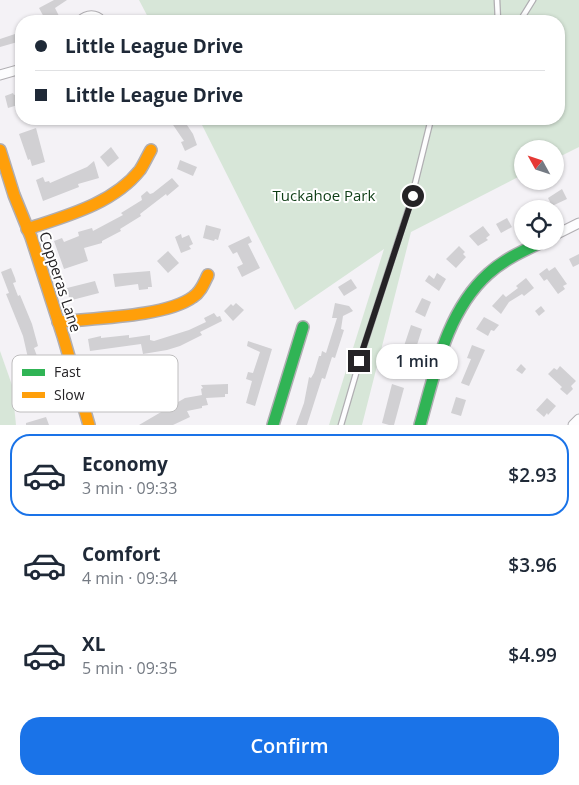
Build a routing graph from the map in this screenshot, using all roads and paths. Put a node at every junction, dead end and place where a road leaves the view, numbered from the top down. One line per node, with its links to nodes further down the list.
1 (497, 0): 3 (lane)
2 (533, 0): 4 (lane)
3 (498, 15)
4 (524, 15)
5 (15, 71): 6 (street)
6 (0, 75)
7 (430, 125): 22 (lane)
8 (0, 150): 11 (street, Copperas Lane)
9 (151, 150): 11 (street)
10 (579, 223): 12 (street)
11 (27, 228): 15 (street, Copperas Lane)
12 (564, 230)
13 (527, 250): 23 (street)
14 (208, 275): 15 (street)
15 (58, 322): 17 (street, Copperas Lane)
16 (303, 327): 21 (street)
17 (68, 355)
18 (85, 412): 20 (street, Copperas Lane)
19 (579, 419): 24 (street)
20 (89, 425)
21 (273, 425)
22 (341, 425)
23 (420, 425)
24 (572, 425)

